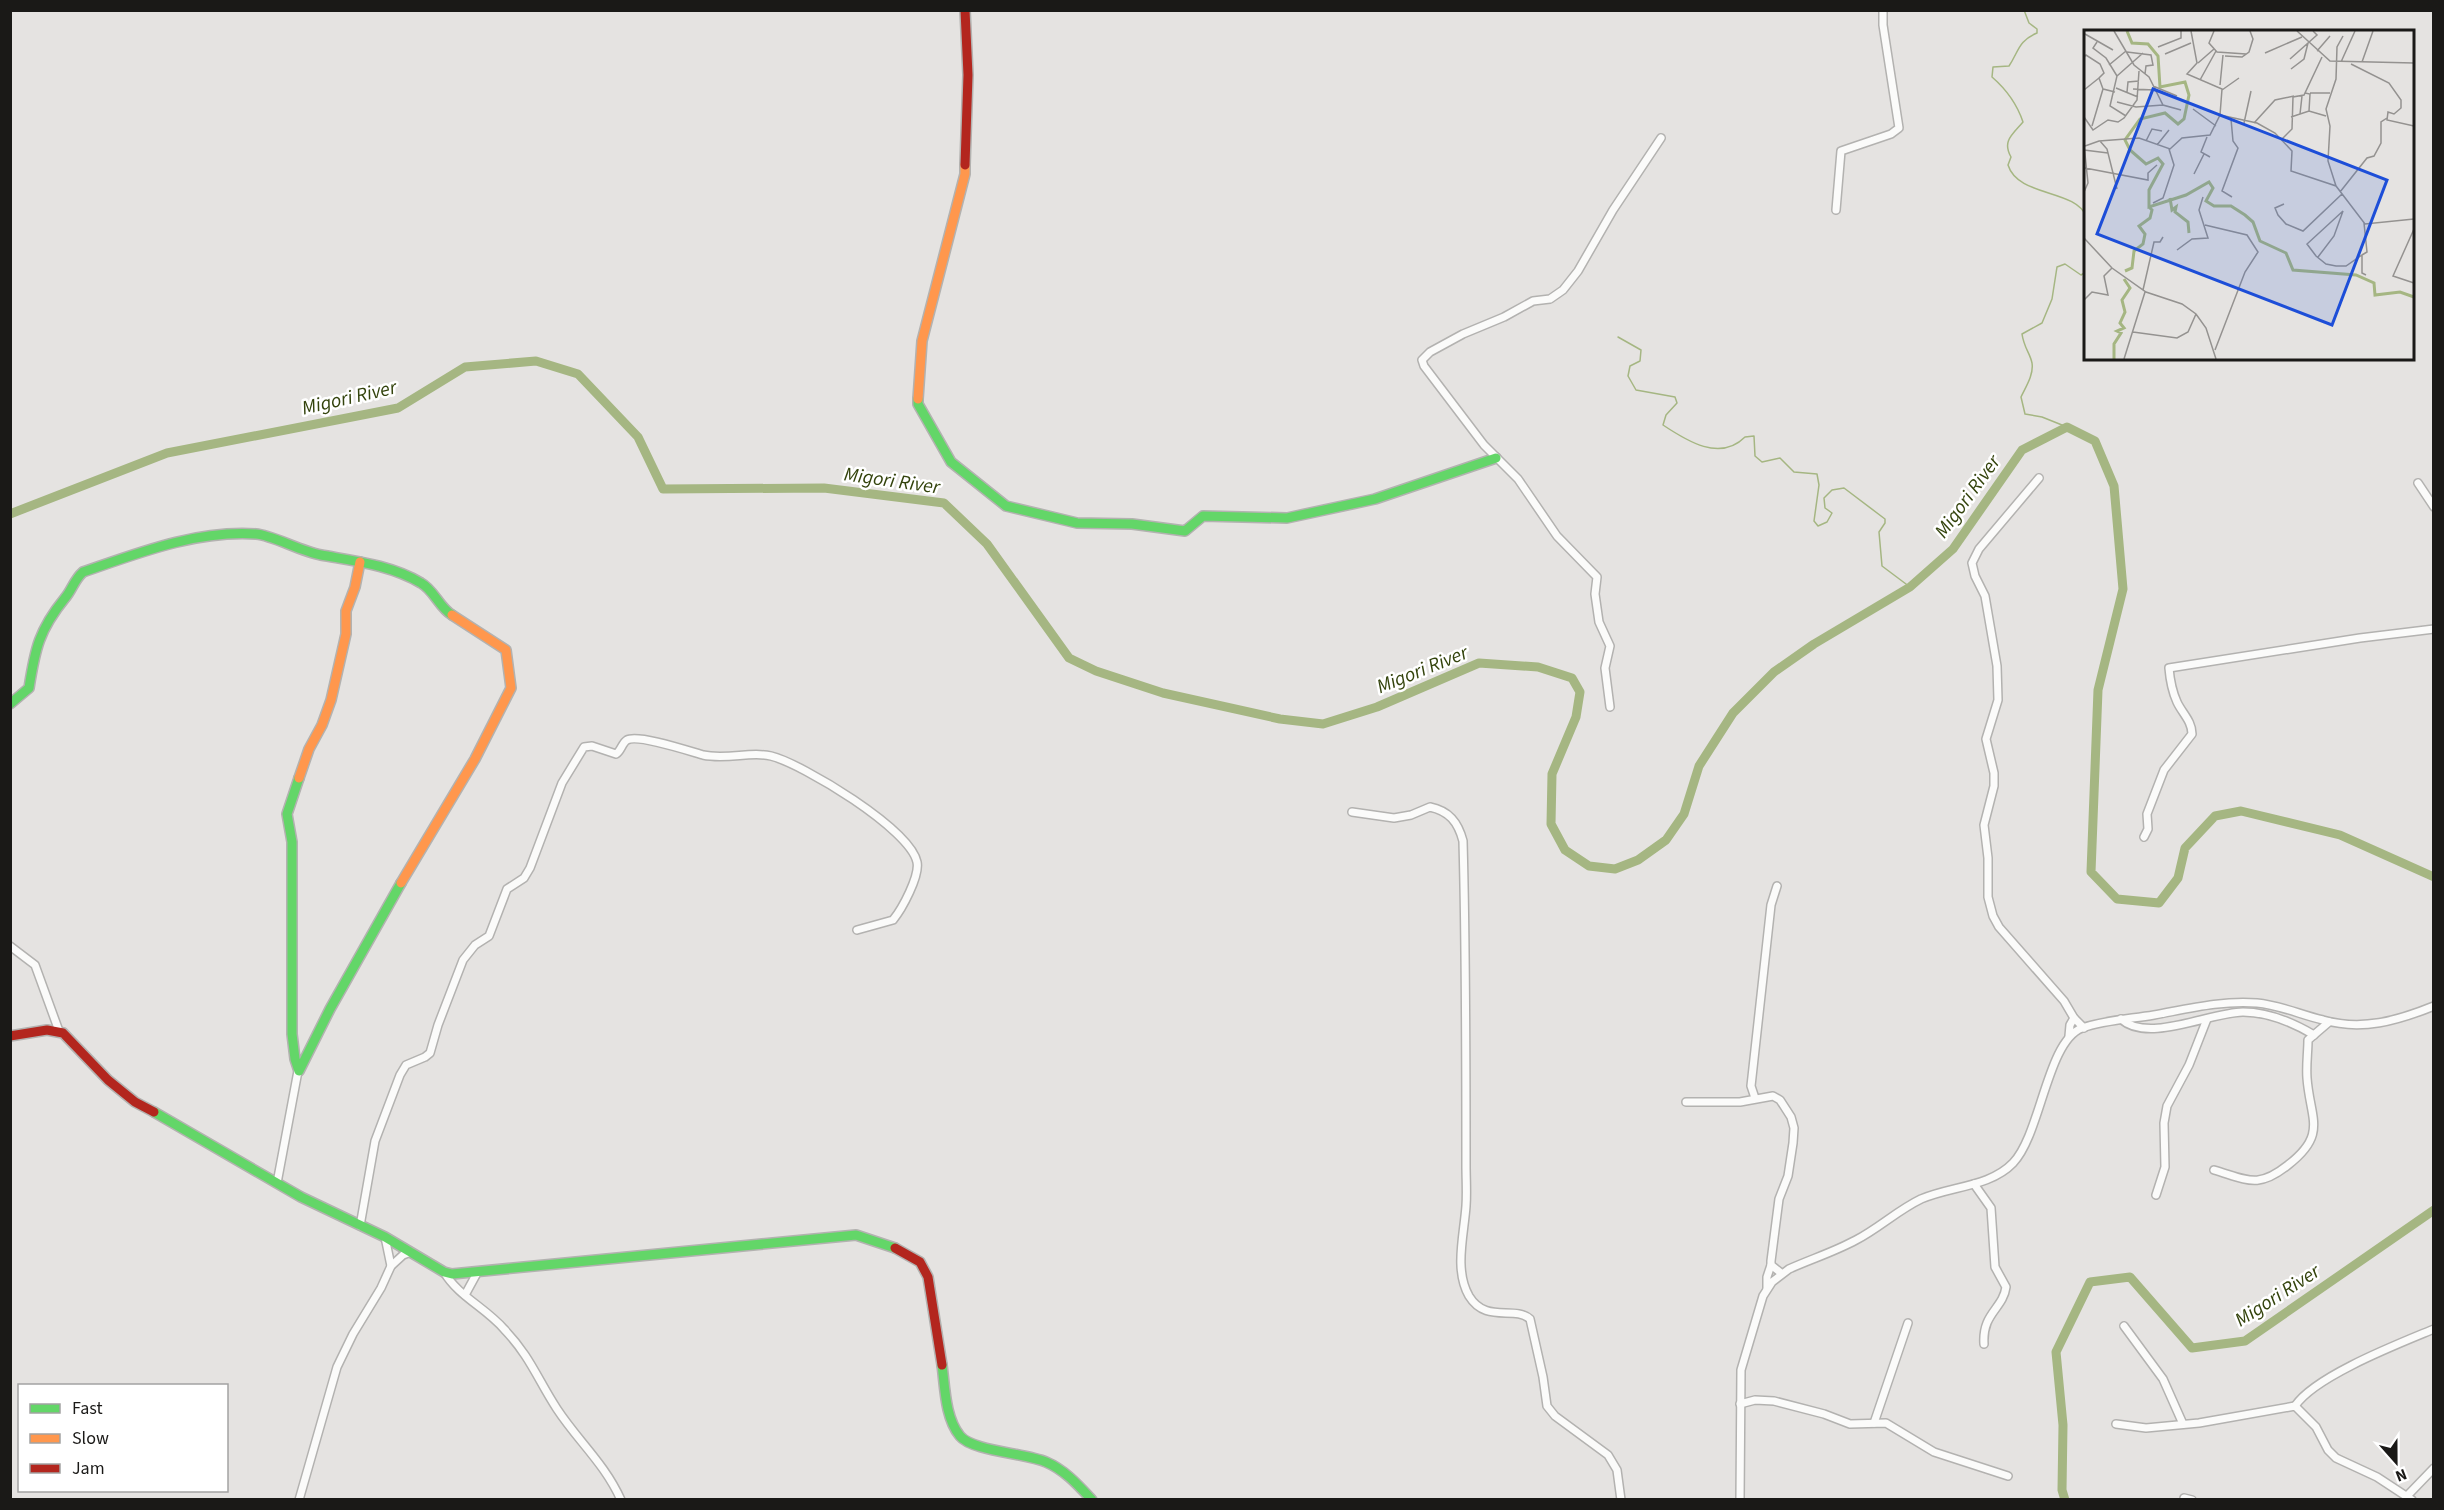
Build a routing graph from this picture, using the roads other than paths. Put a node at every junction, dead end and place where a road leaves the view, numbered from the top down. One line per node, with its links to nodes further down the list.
1 (965, 10): 5 (street)
2 (1883, 10): 4 (street)
3 (1661, 138): 5 (street)
4 (1836, 210)
5 (1496, 458): 12 (street)
6 (2039, 478): 19 (street)
7 (2418, 483): 8 (street)
8 (2433, 507)
9 (360, 562): 11 (street); 28 (street); 28 (street)
10 (2433, 629): 14 (street)
11 (10, 704)
12 (1610, 706)
13 (1352, 812): 60 (street)
14 (2144, 837)
15 (1777, 886): 29 (street)
16 (857, 930): 35 (street)
17 (10, 946): 24 (street)
18 (2433, 1006): 22 (street)
19 (2073, 1018): 23 (street); 25 (street)
20 (2121, 1019): 21 (street); 22 (street); 23 (street)
21 (2207, 1019): 26 (street); 34 (street)
22 (2329, 1022): 26 (street)
23 (2084, 1028): 25 (street)
24 (59, 1031): 27 (street); 32 (street)
25 (2069, 1035): 33 (street)
26 (2313, 1035): 31 (street)
27 (10, 1036)
28 (298, 1071): 32 (street)
29 (1755, 1098): 30 (street); 38 (street)
30 (1686, 1102)
31 (2214, 1170)
32 (278, 1183): 35 (street)
33 (1974, 1184): 42 (street); 48 (street)
34 (2156, 1195)
35 (360, 1226): 36 (street)
36 (385, 1237): 37 (street); 39 (street)
37 (411, 1252): 39 (street); 40 (street)
38 (1772, 1264): 42 (street); 43 (street)
39 (391, 1266): 57 (street)
40 (444, 1272): 41 (street); 44 (street)
41 (477, 1273): 44 (street); 59 (street)
42 (1781, 1273): 43 (street)
43 (1767, 1288): 49 (street)
44 (465, 1295): 58 (street)
45 (1908, 1323): 51 (street)
46 (2124, 1326): 53 (street)
47 (2433, 1329): 50 (street)
48 (1984, 1344)
49 (1740, 1404): 51 (street); 61 (street)
50 (2295, 1406): 53 (street); 56 (street)
51 (1874, 1423): 55 (street)
52 (2116, 1424): 53 (street)
53 (2183, 1424)
54 (2433, 1468): 56 (street)
55 (2008, 1476)
56 (2410, 1498)
57 (299, 1500)
58 (621, 1500)
59 (1092, 1500)
60 (1621, 1500)
61 (1740, 1500)

